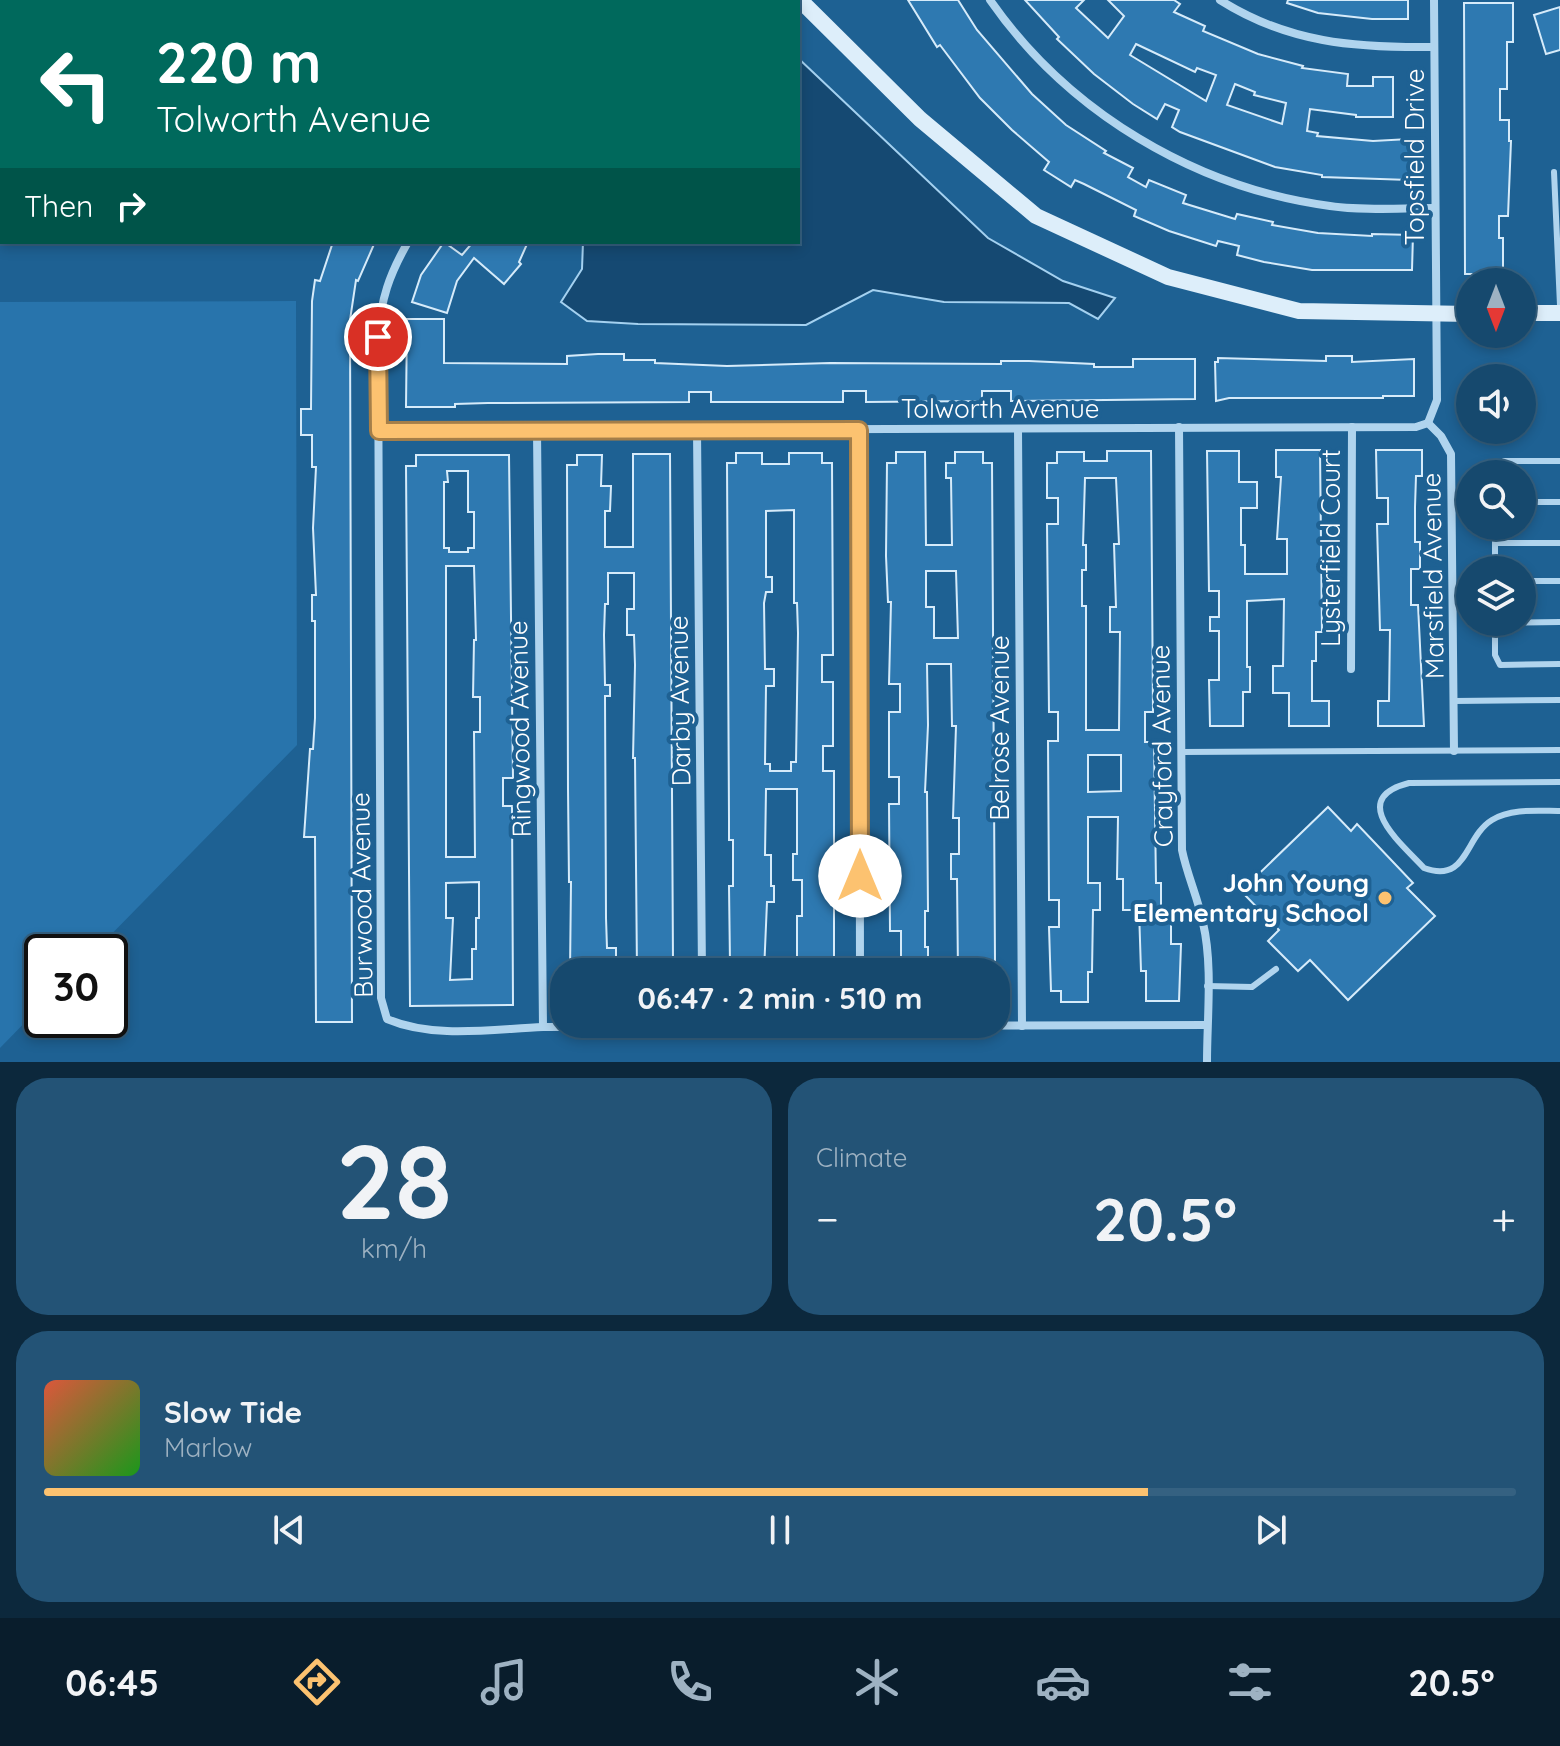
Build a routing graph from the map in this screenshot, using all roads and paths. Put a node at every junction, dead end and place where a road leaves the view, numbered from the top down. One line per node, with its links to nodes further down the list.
1 (800, 0): 12 (street)
2 (990, 0): 7 (street)
3 (1220, 0): 5 (street)
4 (1434, 0): 5 (street, Topsfield Drive)
5 (1434, 47): 7 (street, Topsfield Drive)
6 (1554, 172): 9 (lane)
7 (1434, 208): 12 (street, Topsfield Drive)
8 (407, 244): 20 (street, Burwood Avenue)
9 (1560, 305)
10 (1536, 313): 11 (street)
11 (1560, 313)
12 (1437, 314): 13 (street); 14 (street)
13 (1456, 314)
14 (1428, 423): 16 (street, Tolworth Avenue); 37 (street, Marsfield Avenue)
15 (1179, 427): 16 (street, Tolworth Avenue); 17 (street, Tolworth Avenue); 40 (street, Crayford Avenue)
16 (1352, 427): 35 (street, Lysterfield Court)
17 (1018, 429): 19 (street, Tolworth Avenue); 49 (street, Belrose Avenue)
18 (697, 430): 19 (street, Tolworth Avenue); 21 (street, Tolworth Avenue); 43 (street, Darby Avenue)
19 (859, 430): 44 (street)
20 (379, 431): 21 (street, Tolworth Avenue); 50 (street, Burwood Avenue)
21 (537, 431): 50 (street, Ringwood Avenue)
22 (1536, 461): 23 (lane)
23 (1560, 461)
24 (1536, 502): 25 (lane)
25 (1560, 502)
26 (1495, 543): 27 (lane); 28 (lane)
27 (1560, 543)
28 (1495, 556)
29 (1536, 581): 30 (lane)
30 (1560, 581)
31 (1536, 622): 32 (lane)
32 (1560, 622)
33 (1495, 636): 34 (lane)
34 (1560, 664)
35 (1351, 669)
36 (1560, 700): 37 (lane)
37 (1454, 701): 39 (street, Marsfield Avenue)
38 (1560, 750): 39 (lane)
39 (1454, 751): 40 (lane)
40 (1181, 752): 46 (street, Crayford Avenue)
41 (1560, 782): 42 (lane)
42 (1560, 811)
43 (702, 958)
44 (860, 958)
45 (1276, 969): 46 (lane)
46 (1207, 986): 47 (street, Crayford Avenue)
47 (1207, 1025): 49 (street, Burwood Avenue); 52 (street, Crayford Avenue)
48 (1010, 1026): 49 (street, Burwood Avenue)
49 (1022, 1026)
50 (543, 1027): 51 (street, Burwood Avenue)
51 (550, 1027)
52 (1207, 1062)

